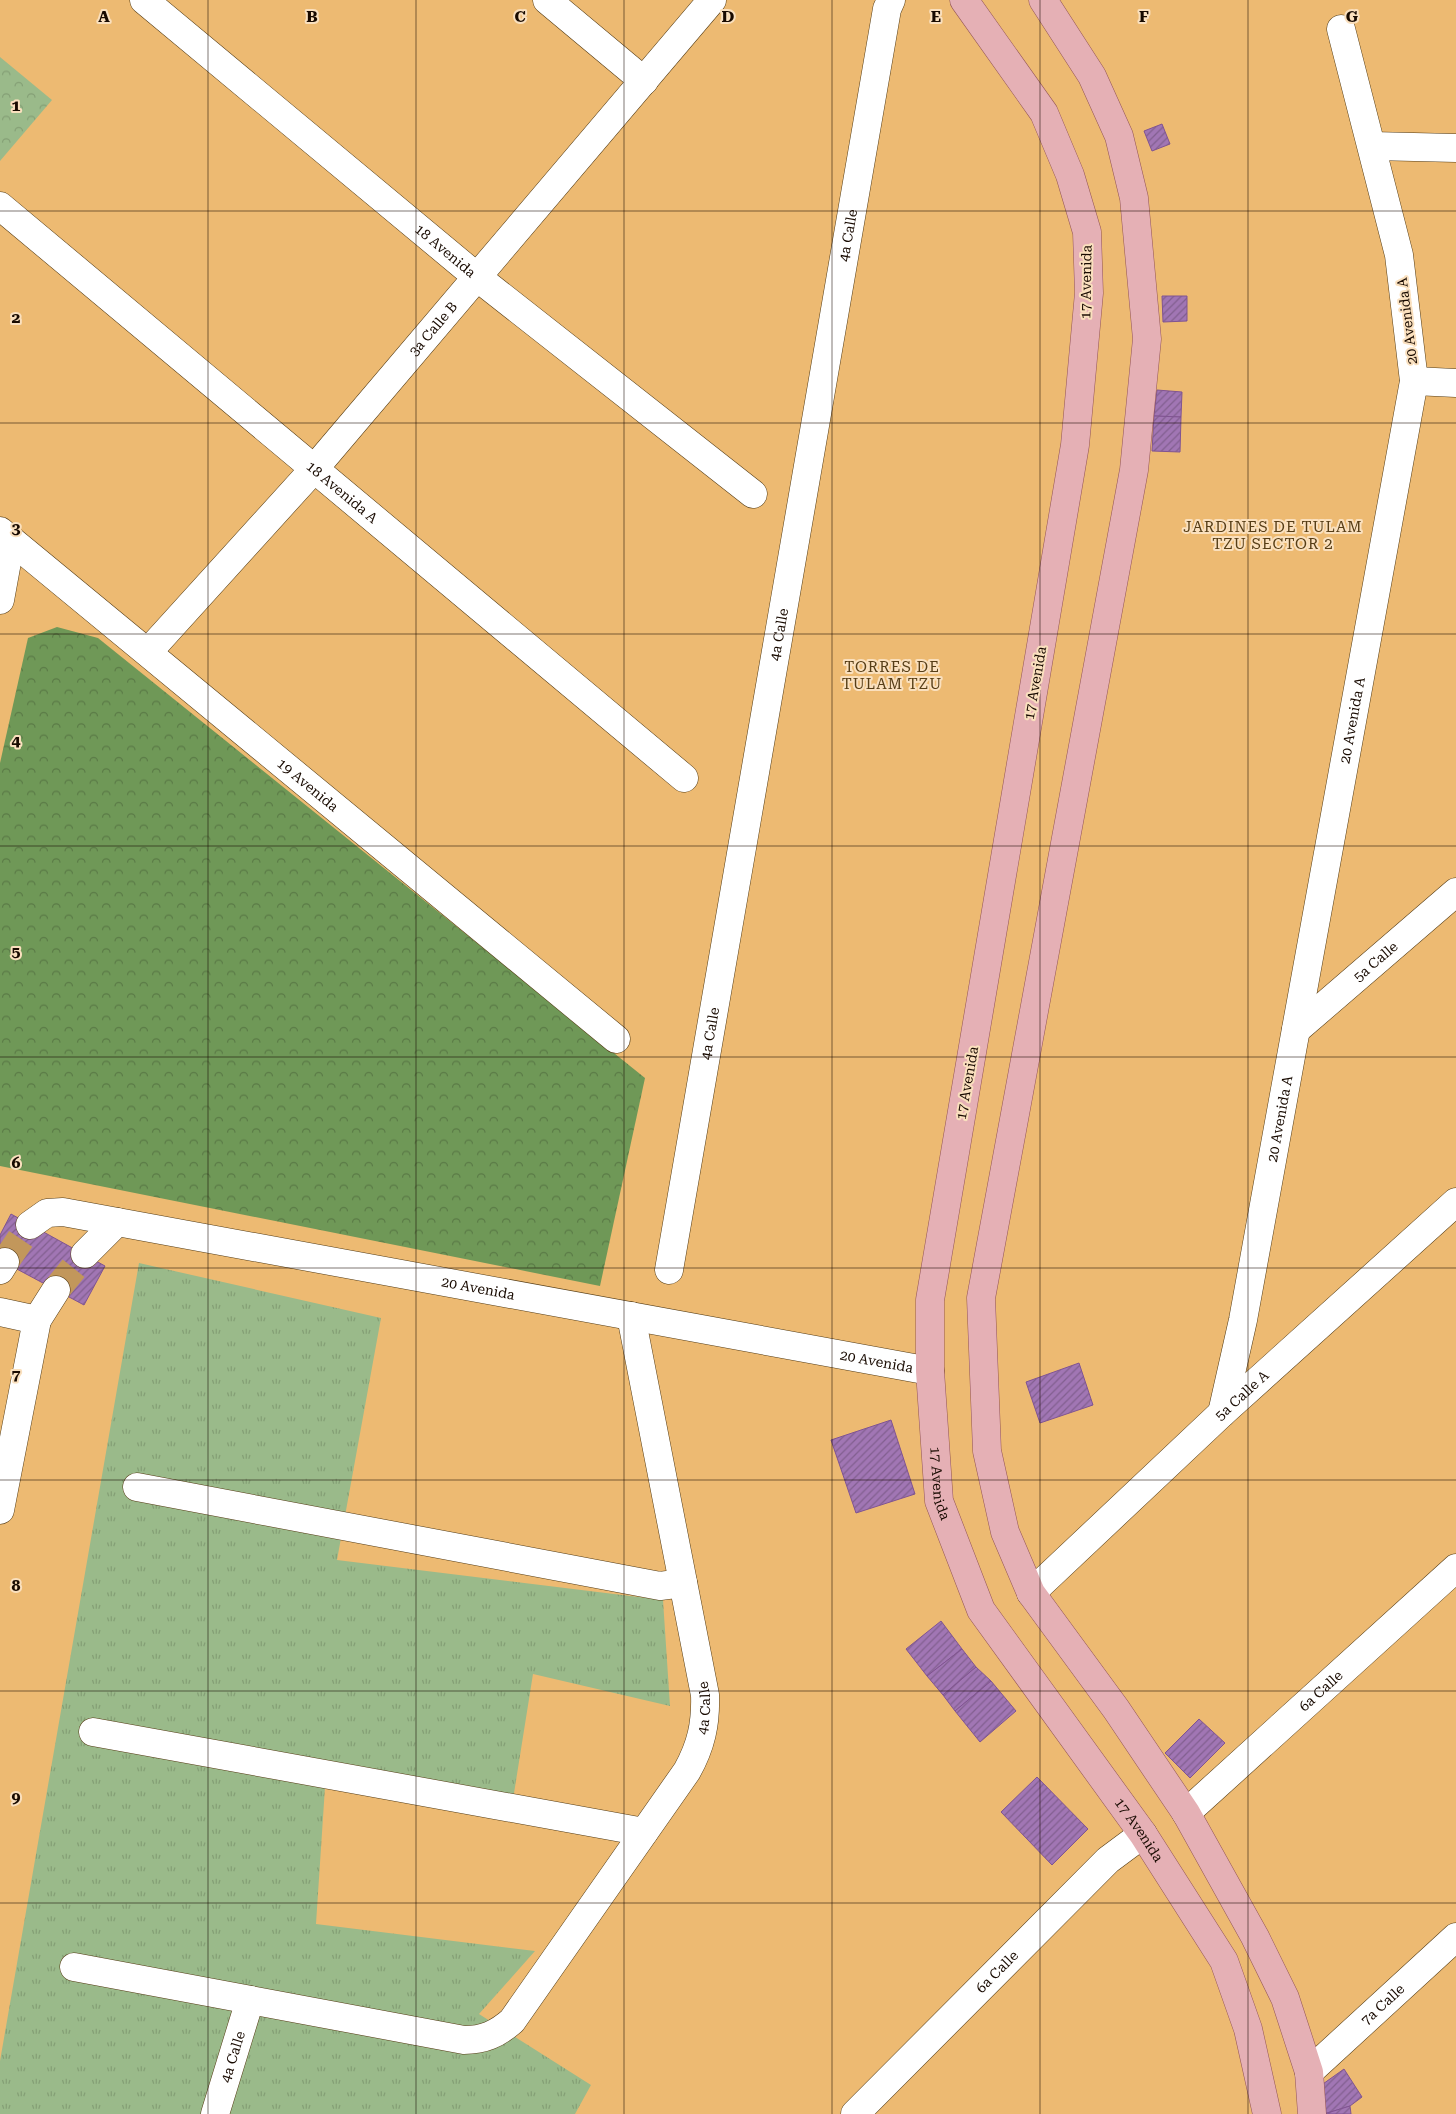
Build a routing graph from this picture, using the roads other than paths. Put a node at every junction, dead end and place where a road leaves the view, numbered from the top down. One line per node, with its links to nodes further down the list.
1 (144, 0): 12 (street, 18 Avenida)
2 (546, 0): 8 (street)
3 (712, 0): 8 (street, 3a Calle B)
4 (891, 0): 28 (street, 4a Calle)
5 (964, 0): 33 (main road, 17 Avenida)
6 (1043, 0): 39 (main road)
7 (1341, 29): 9 (street, 20 Avenida A)
8 (644, 81): 12 (street, 3a Calle B)
9 (1372, 146): 10 (street); 13 (street, 20 Avenida A)
10 (1456, 148)
11 (0, 206): 15 (street, 18 Avenida A)
12 (477, 277): 15 (street, 3a Calle B); 16 (street, 18 Avenida)
13 (1414, 381): 14 (street); 22 (street, 20 Avenida A)
14 (1456, 383)
15 (314, 469): 19 (street, 3a Calle B); 20 (street, 18 Avenida A)
16 (753, 494)
17 (6, 535): 18 (street); 19 (street, 19 Avenida)
18 (0, 600)
19 (148, 652): 23 (street, 19 Avenida)
20 (684, 778)
21 (1456, 892): 22 (street, 5a Calle)
22 (1296, 1030): 34 (street, 20 Avenida A)
23 (616, 1039)
24 (1456, 1202): 34 (street, 5a Calle A)
25 (117, 1222): 26 (street, 20 Avenida); 27 (street); 31 (street, 20 Avenida)
26 (30, 1225)
27 (85, 1254)
28 (669, 1270)
29 (56, 1290): 32 (street)
30 (0, 1312): 32 (street)
31 (631, 1316): 33 (street, 20 Avenida); 38 (street, 4a Calle)
32 (38, 1320): 36 (street)
33 (930, 1371): 43 (main road, 17 Avenida)
34 (1222, 1413): 39 (street, 5a Calle A)
35 (138, 1487): 38 (street)
36 (0, 1510)
37 (1456, 1568): 41 (street, 6a Calle)
38 (683, 1583): 42 (street, 4a Calle)
39 (1031, 1593): 41 (main road)
40 (93, 1732): 42 (street)
41 (1186, 1814): 47 (main road)
42 (644, 1832): 46 (street, 4a Calle)
43 (1143, 1834): 49 (street, 6a Calle); 50 (main road, 17 Avenida)
44 (1456, 1937): 47 (street, 7a Calle)
45 (74, 1967): 46 (street)
46 (250, 2000): 48 (street, 4a Calle)
47 (1310, 2072): 51 (main road)
48 (215, 2114)
49 (854, 2114)
50 (1267, 2114)
51 (1312, 2114)

